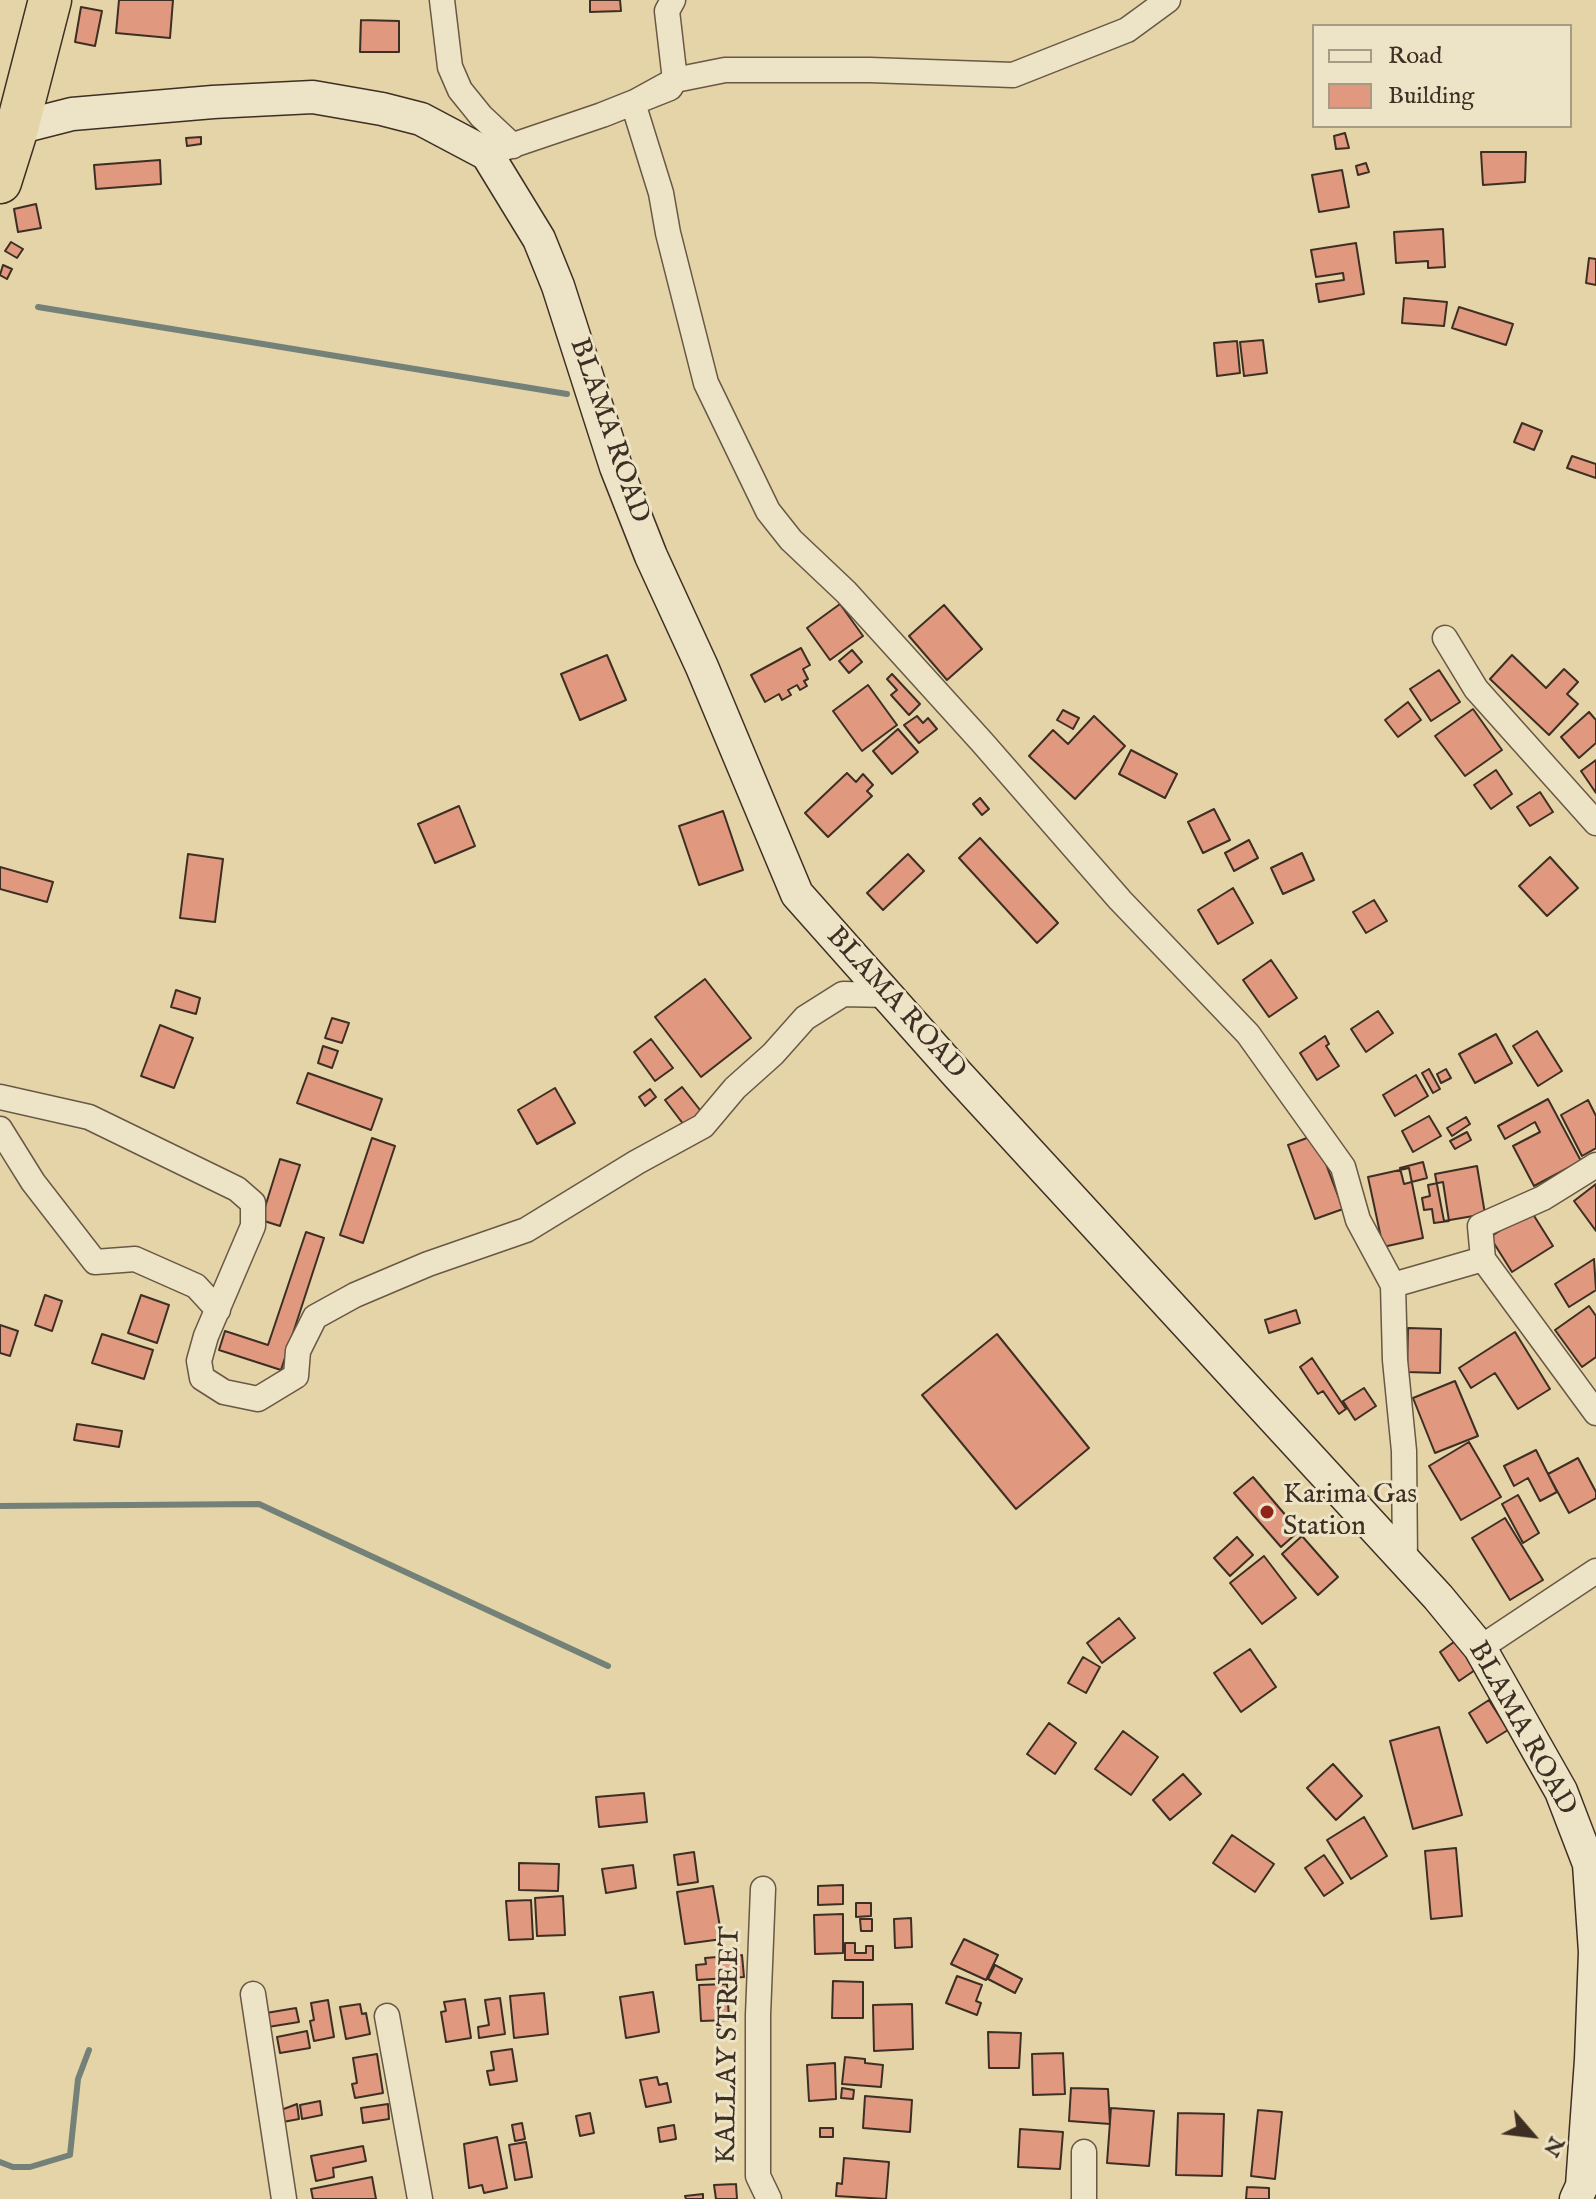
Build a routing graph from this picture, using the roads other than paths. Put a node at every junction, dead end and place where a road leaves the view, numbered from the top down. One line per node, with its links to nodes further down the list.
1 (50, 0): 7 (highway)
2 (442, 0): 8 (street)
3 (673, 0): 5 (street)
4 (1168, 0): 5 (street)
5 (675, 80): 6 (street)
6 (633, 103): 8 (street); 17 (street)
7 (9, 127): 8 (street); 9 (highway)
8 (500, 150): 12 (street, BLAMA ROAD)
9 (0, 182)
10 (1445, 638): 11 (street)
11 (1596, 823)
12 (888, 995): 18 (street); 20 (street, BLAMA ROAD)
13 (0, 1097): 18 (street)
14 (0, 1129): 18 (street)
15 (1596, 1165): 16 (street)
16 (1483, 1259): 17 (street); 19 (street)
17 (1393, 1285): 20 (street)
18 (218, 1310)
19 (1596, 1413)
20 (1405, 1563): 22 (street, BLAMA ROAD)
21 (1596, 1571): 22 (street)
22 (1480, 1648): 28 (street, BLAMA ROAD)
23 (763, 1889): 27 (street, KALLAY STREET)
24 (253, 1994): 29 (street)
25 (387, 2016): 30 (street)
26 (1084, 2152): 33 (street)
27 (758, 2176): 31 (street, KALLAY STREET); 32 (street)
28 (1579, 2193)
29 (284, 2199)
30 (420, 2199)
31 (769, 2199)
32 (781, 2199)
33 (1084, 2199)

